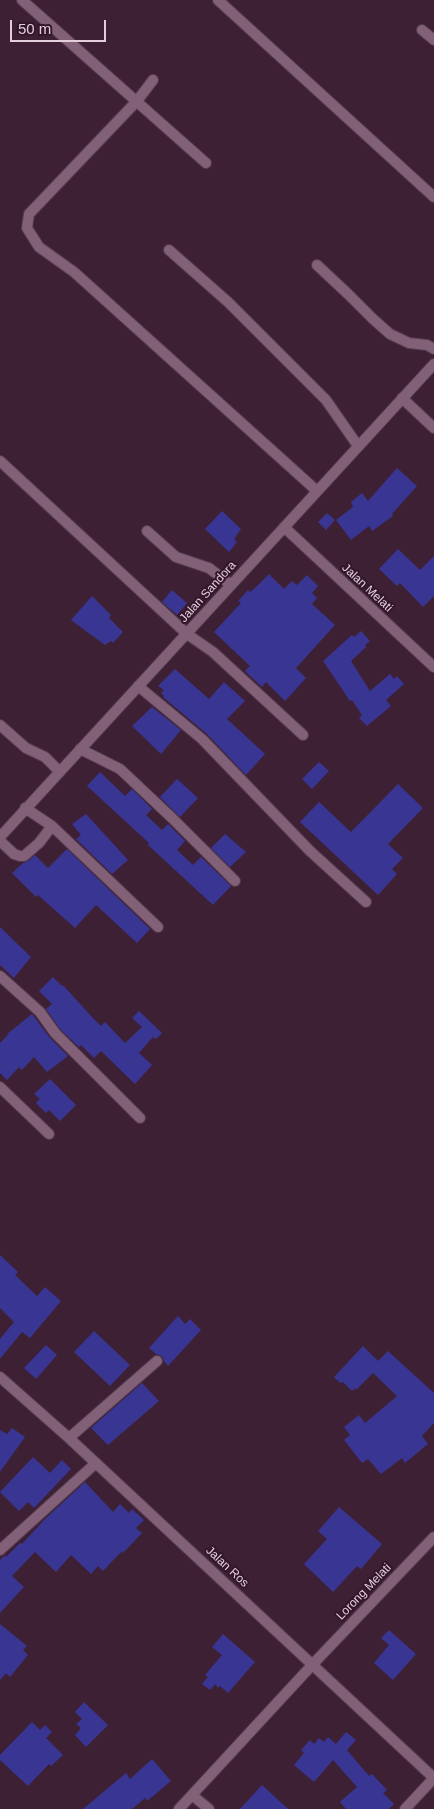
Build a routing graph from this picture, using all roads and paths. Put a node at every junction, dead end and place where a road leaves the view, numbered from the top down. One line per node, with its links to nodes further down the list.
1 (22, 0): 6 (street)
2 (218, 0): 8 (street)
3 (422, 30): 4 (street)
4 (434, 40)
5 (153, 80): 6 (street)
6 (137, 101): 7 (street); 17 (street)
7 (206, 164)
8 (434, 197)
9 (169, 250): 15 (street)
10 (316, 265): 11 (street)
11 (434, 349)
12 (434, 364): 13 (street, Jalan Sandora)
13 (402, 398): 14 (street); 15 (street, Jalan Sandora)
14 (434, 428)
15 (358, 446): 17 (street, Jalan Sandora)
16 (0, 461): 21 (street)
17 (317, 491): 18 (street, Jalan Sandora)
18 (284, 527): 20 (street, Jalan Sandora); 22 (street, Jalan Melati)
19 (146, 531): 20 (street)
20 (231, 585): 21 (street, Jalan Sandora)
21 (187, 634): 23 (street, Jalan Sandora); 25 (street)
22 (434, 667)
23 (138, 686): 26 (street, Jalan Sandora); 33 (street)
24 (0, 725): 27 (street)
25 (303, 735)
26 (80, 749): 27 (street, Jalan Sandora); 32 (street)
27 (60, 772): 28 (street, Jalan Sandora)
28 (25, 808): 29 (street); 30 (street, Jalan Sandora)
29 (52, 826): 31 (street); 34 (street)
30 (0, 837)
31 (0, 841)
32 (235, 881)
33 (366, 902)
34 (158, 927)
35 (0, 976): 37 (street)
36 (0, 1088): 38 (street)
37 (140, 1118)
38 (49, 1134)
39 (157, 1361): 41 (street)
40 (0, 1377): 41 (street, Jalan Ros)
41 (68, 1438): 42 (street, Jalan Ros)
42 (96, 1463): 44 (street); 45 (street, Jalan Ros)
43 (434, 1537): 45 (street, Lorong Melati)
44 (0, 1550)
45 (313, 1664): 46 (street, Jalan Ros); 47 (street, Lorong Melati)
46 (434, 1778): 50 (street)
47 (192, 1795): 48 (street, Lorong Melati); 49 (street)
48 (179, 1809)
49 (208, 1809)
50 (405, 1809)

